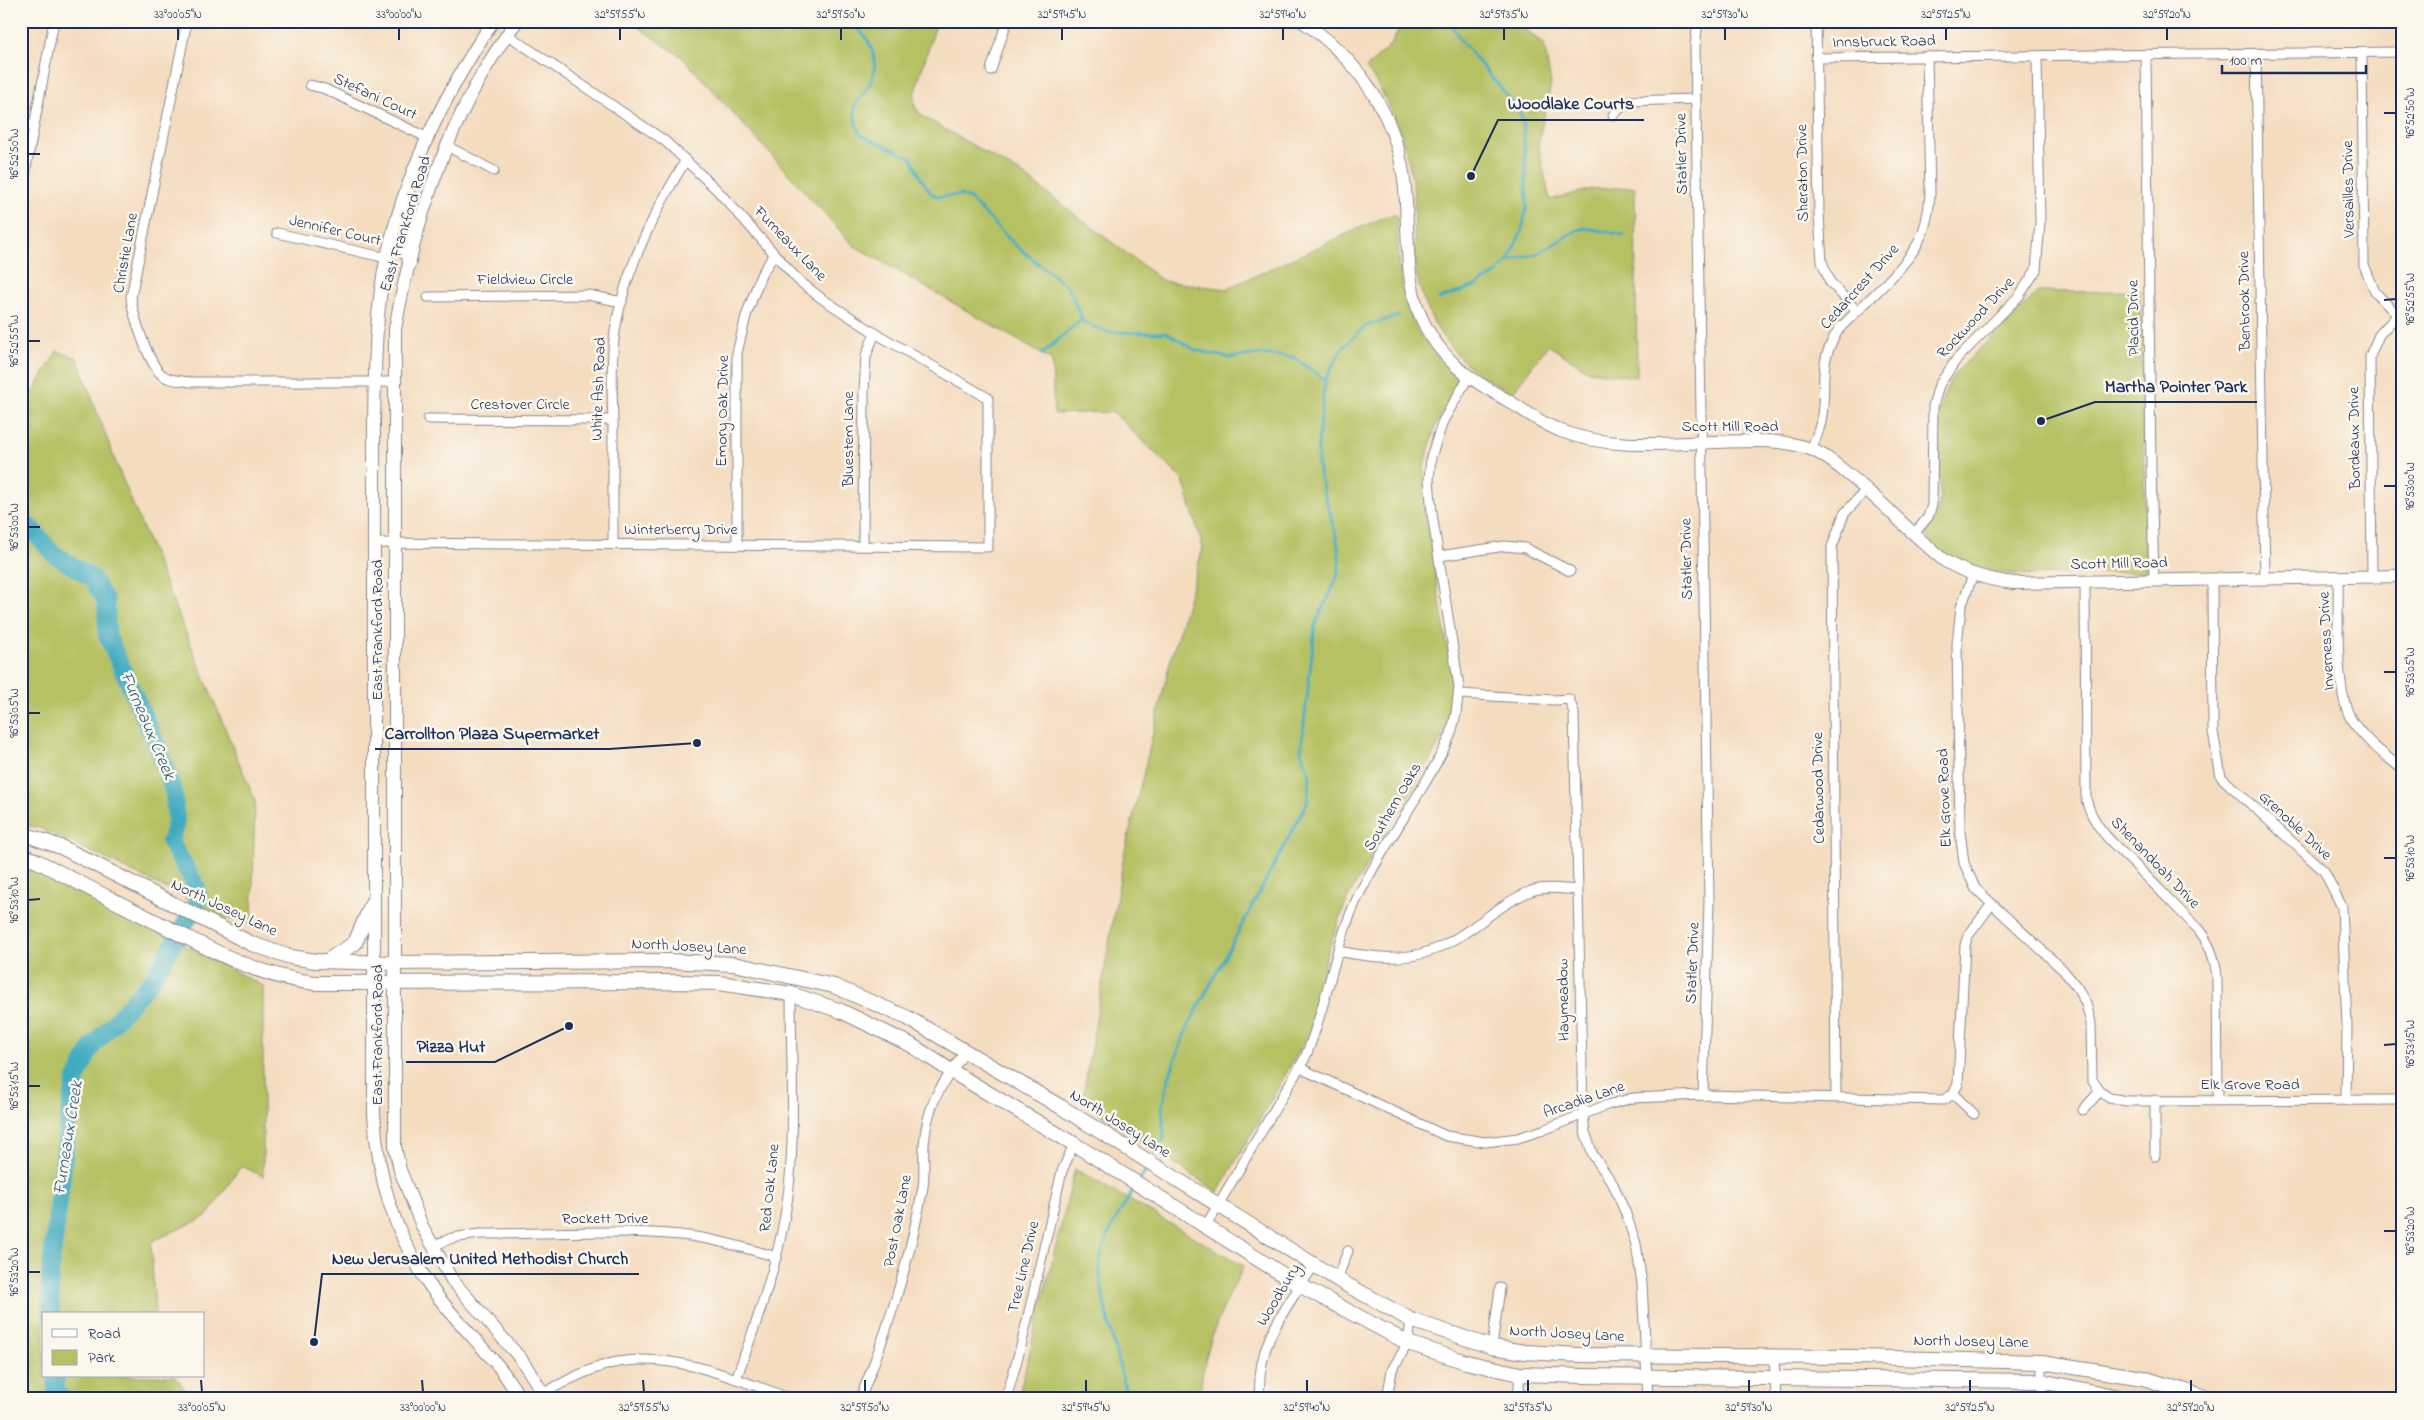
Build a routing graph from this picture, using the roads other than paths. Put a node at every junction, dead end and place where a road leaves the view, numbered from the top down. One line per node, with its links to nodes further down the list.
1 (54, 21): 22 (street)
2 (187, 21): 39 (street, Christie Lane)
3 (517, 21): 9 (main road, East Frankford Road)
4 (1007, 21): 17 (street)
5 (1302, 21): 38 (main road, Scott Mill Road)
6 (1698, 21): 19 (street, Statler Drive)
7 (1816, 21): 16 (street, Sheraton Drive)
8 (491, 22): 9 (main road, Furneaux Lane); 23 (main road, East Frankford Road)
9 (508, 34): 24 (main road, East Frankford Road); 25 (street, Furneaux Lane)
10 (2403, 52): 11 (street, Innsbruck Road)
11 (2362, 53): 12 (street, Innsbruck Road); 36 (street, Versailles Drive)
12 (2256, 54): 13 (street, Innsbruck Road); 59 (street, Benbrook Drive)
13 (2146, 55): 15 (street, Innsbruck Road); 61 (street, Placid Drive)
14 (1927, 56): 15 (street, Innsbruck Road); 16 (street, Innsbruck Road); 35 (street, Cedarcrest Drive)
15 (2037, 56): 46 (street, Rockwood Drive)
16 (1816, 58): 35 (street, Sheraton Drive)
17 (992, 70)
18 (310, 85): 23 (street, Stefani Court)
19 (1696, 99): 20 (street); 43 (street, Statler Drive)
20 (1613, 115)
21 (21, 124): 22 (street)
22 (33, 126): 28 (street)
23 (426, 137): 27 (main road, East Frankford Road)
24 (447, 146): 26 (street); 32 (main road, East Frankford Road)
25 (686, 160): 30 (street, Furneaux Lane); 34 (street, White Ash Road)
26 (494, 170)
27 (406, 189): 31 (main road, East Frankford Road); 32 (main road)
28 (21, 194)
29 (277, 233): 31 (street, Jennifer Court)
30 (774, 255): 37 (street, Furneaux Lane); 50 (street, Emory Oak Drive)
31 (387, 258): 39 (main road, East Frankford Road)
32 (410, 263): 40 (main road, East Frankford Road)
33 (428, 297): 34 (street, Fieldview Circle)
34 (622, 302): 42 (street, White Ash Road)
35 (1856, 311): 44 (street, Cedarcrest Drive)
36 (2400, 312): 58 (street, Bordeaux Drive)
37 (875, 333): 51 (street, Bluestem Lane); 52 (street, Furneaux Lane)
38 (1469, 376): 43 (main road, Scott Mill Road); 53 (street, Southern Oaks)
39 (375, 382): 40 (street, Christie Lane); 47 (main road, East Frankford Road)
40 (394, 382): 48 (main road, East Frankford Road)
41 (428, 419): 42 (street, Crestover Circle)
42 (612, 420): 49 (street, White Ash Road)
43 (1700, 442): 44 (main road, Scott Mill Road); 86 (street, Statler Drive)
44 (1811, 449): 45 (main road, Scott Mill Road)
45 (1866, 490): 46 (main road, Scott Mill Road); 87 (street, Cedarwood Drive)
46 (1914, 534): 55 (main road, Scott Mill Road)
47 (373, 543): 48 (street, Winterberry Drive); 64 (main road, East Frankford Road)
48 (394, 544): 49 (street, Winterberry Drive); 65 (main road, East Frankford Road)
49 (613, 544): 50 (street, Winterberry Drive)
50 (738, 545): 51 (street, Winterberry Drive)
51 (863, 546): 52 (street, Winterberry Drive)
52 (988, 546)
53 (1440, 556): 54 (street); 63 (street, Southern Oaks)
54 (1570, 571)
55 (1973, 575): 62 (main road, Scott Mill Road); 71 (street, Elk Grove Road)
56 (2403, 576): 58 (main road, Scott Mill Road)
57 (2338, 577): 58 (main road, Scott Mill Road); 59 (main road, Scott Mill Road); 66 (street, Inverness Drive)
58 (2372, 577)
59 (2265, 578): 60 (main road, Scott Mill Road)
60 (2212, 579): 61 (main road, Scott Mill Road); 90 (street, Grenoble Drive)
61 (2154, 580): 62 (main road, Scott Mill Road)
62 (2084, 581): 89 (street, Shenandoah Drive)
63 (1460, 694): 69 (street, Haymeadow); 72 (street, Southern Oaks)
64 (373, 750): 65 (main road); 70 (main road, East Frankford Road)
65 (395, 750): 76 (main road, East Frankford Road)
66 (2403, 770)
67 (21, 833): 74 (main road, North Josey Lane)
68 (21, 855): 77 (main road)
69 (1577, 890): 72 (street); 94 (street, Haymeadow)
70 (373, 901): 74 (main road); 75 (main road, East Frankford Road)
71 (1991, 905): 84 (street, Elk Grove Road); 85 (street)
72 (1338, 951): 82 (street, Southern Oaks)
73 (668, 961): 76 (main road, North Josey Lane); 79 (main road); 81 (main road, North Josey Lane)
74 (326, 962): 75 (main road, North Josey Lane)
75 (372, 962): 76 (main road, North Josey Lane); 77 (main road, East Frankford Road)
76 (394, 963): 78 (main road, East Frankford Road)
77 (372, 982): 78 (main road); 98 (main road, East Frankford Road)
78 (394, 982): 79 (main road); 97 (main road, East Frankford Road)
79 (673, 982): 80 (main road)
80 (791, 994): 83 (main road); 103 (street, Red Oak Lane)
81 (965, 1052): 83 (street, Post Oak Lane); 99 (main road, North Josey Lane)
82 (1300, 1068): 94 (street, Arcadia Lane); 99 (street, Southern Oaks)
83 (951, 1072): 95 (main road); 122 (street, Post Oak Lane)
84 (2100, 1091): 88 (street, Elk Grove Road); 92 (street)
85 (1953, 1094): 87 (street, Arcadia Lane); 93 (street)
86 (1703, 1096): 87 (street, Arcadia Lane); 94 (street, Arcadia Lane)
87 (1836, 1097)
88 (2154, 1100): 89 (street, Elk Grove Road); 96 (street)
89 (2218, 1100): 90 (street, Elk Grove Road)
90 (2346, 1100): 91 (street, Elk Grove Road)
91 (2403, 1100)
92 (2083, 1110)
93 (1974, 1114)
94 (1583, 1115): 111 (street, Haymeadow)
95 (1074, 1144): 100 (main road); 123 (street, Tree Line Drive)
96 (2155, 1156)
97 (398, 1162): 98 (main road); 101 (main road, East Frankford Road)
98 (379, 1164): 120 (main road, East Frankford Road)
99 (1218, 1206): 100 (street, Southern Oaks); 104 (main road, North Josey Lane)
100 (1205, 1227): 106 (main road)
101 (433, 1246): 103 (street, Rockett Drive); 119 (main road, East Frankford Road)
102 (1348, 1251): 105 (street)
103 (777, 1256): 116 (street, Red Oak Lane)
104 (1314, 1265): 105 (main road, North Josey Lane); 106 (street, Woodbury)
105 (1337, 1279): 108 (main road, North Josey Lane)
106 (1301, 1286): 109 (main road); 124 (street, Woodbury)
107 (1500, 1288): 110 (street)
108 (1411, 1320): 109 (street); 110 (main road, North Josey Lane)
109 (1408, 1343): 114 (main road); 125 (street)
110 (1492, 1347): 111 (main road, North Josey Lane)
111 (1644, 1355): 112 (main road, North Josey Lane); 115 (street, Haymeadow)
112 (1774, 1356): 113 (main road, North Josey Lane); 117 (street)
113 (2042, 1362): 118 (street); 131 (main road, North Josey Lane)
114 (1520, 1374): 115 (main road); 126 (street)
115 (1647, 1378): 117 (main road); 127 (street, Haymeadow)
116 (736, 1379): 119 (street); 121 (street)
117 (1775, 1380): 118 (main road); 128 (street)
118 (2041, 1381): 129 (street); 130 (main road)
119 (542, 1397)
120 (521, 1399)
121 (791, 1399)
122 (860, 1399)
123 (1006, 1399)
124 (1260, 1399)
125 (1387, 1399)
126 (1518, 1399)
127 (1648, 1399)
128 (1776, 1399)
129 (2042, 1399)
130 (2128, 1399)
131 (2212, 1399)

